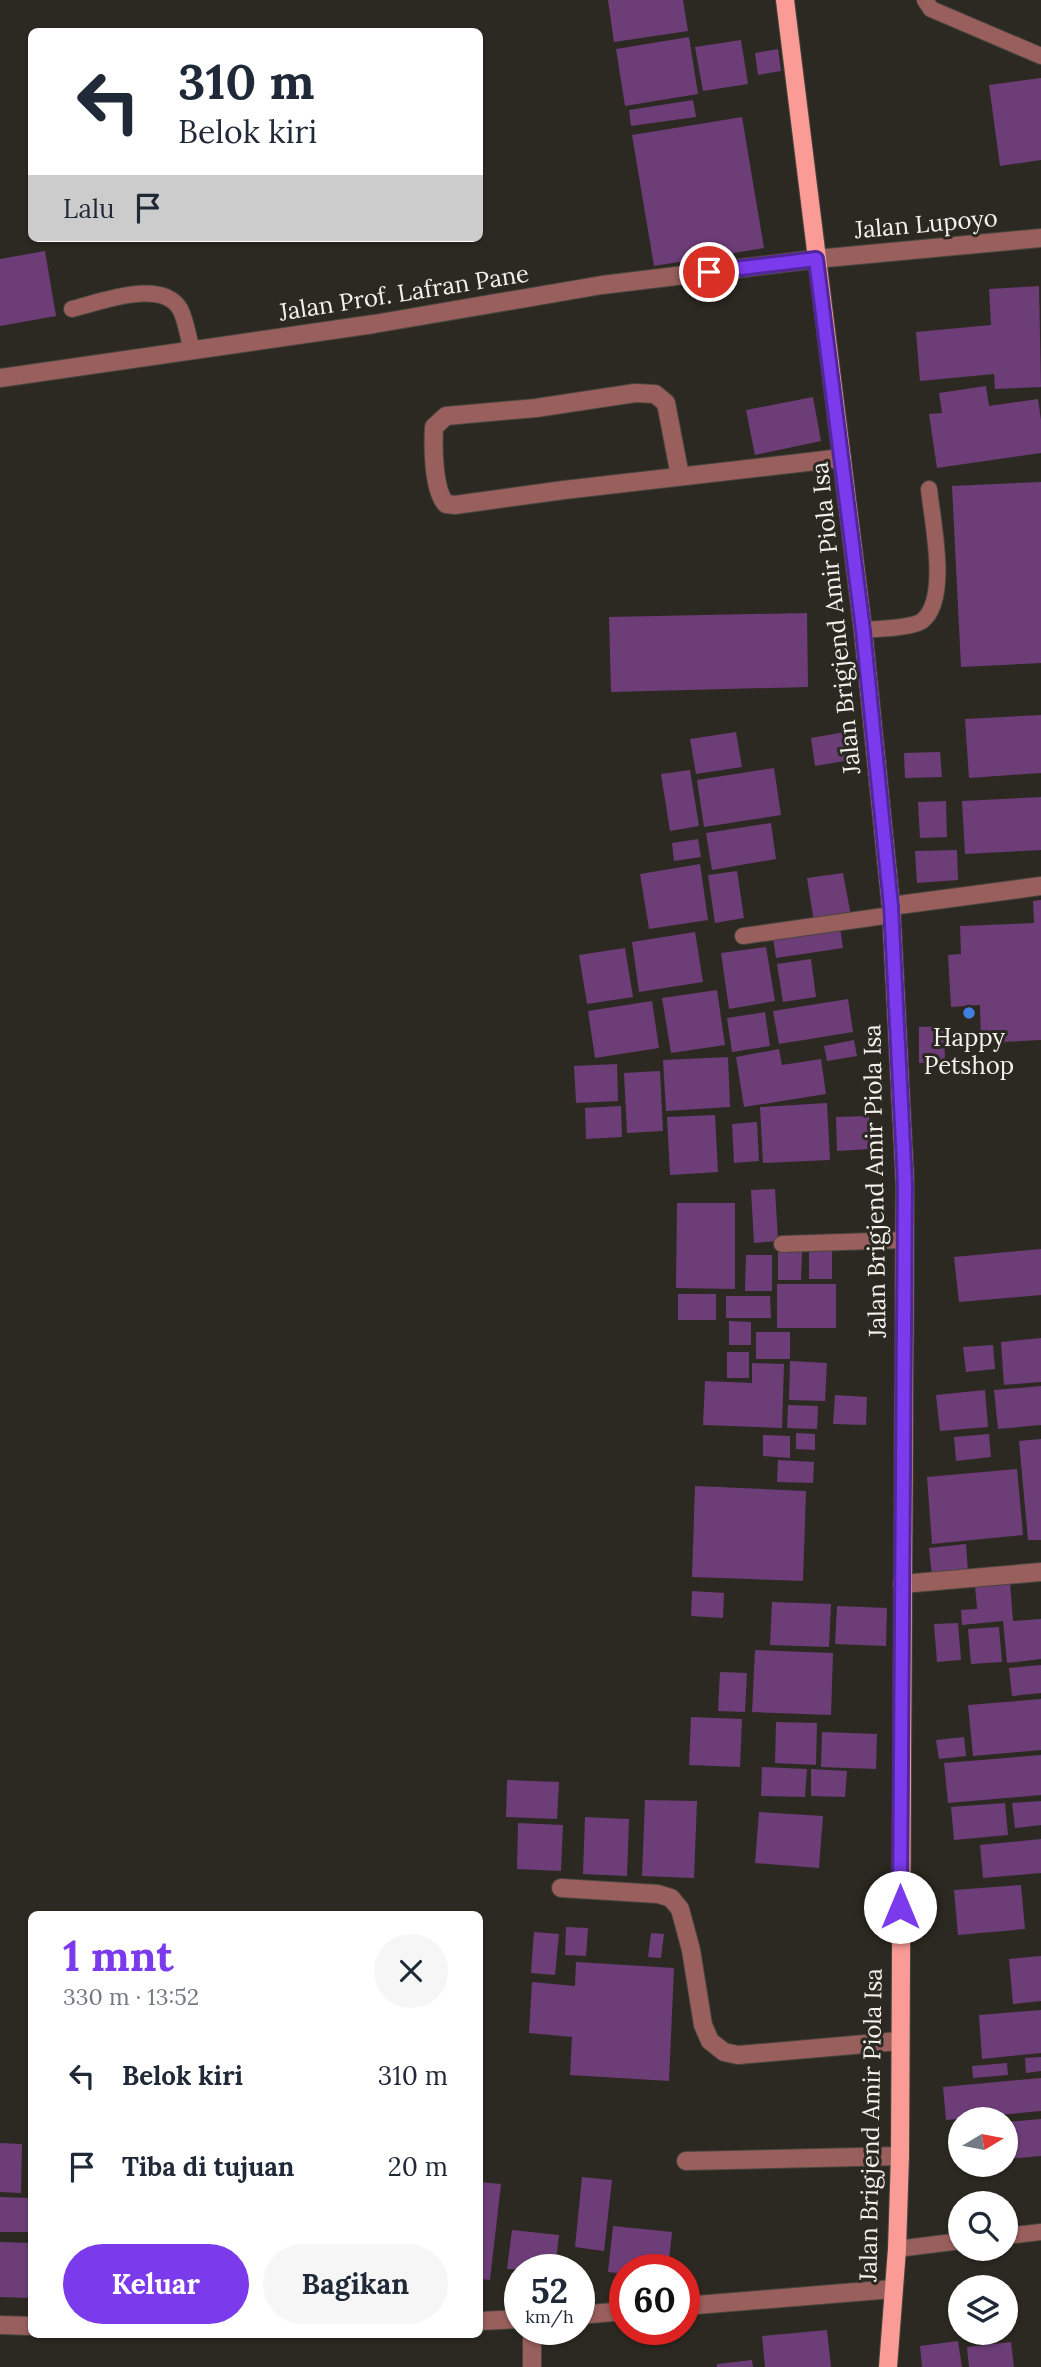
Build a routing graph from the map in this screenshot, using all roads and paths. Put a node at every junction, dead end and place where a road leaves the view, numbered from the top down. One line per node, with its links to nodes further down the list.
1 (785, 0): 5 (main road, Jalan Brigjend Amir Piola Isa)
2 (925, 0): 3 (lane)
3 (1041, 56)
4 (1041, 238): 5 (street, Jalan Lupoyo)
5 (816, 259): 7 (street, Jalan Prof. Lafran Pane); 9 (main road, Jalan Brigjend Amir Piola Isa)
6 (72, 309): 7 (lane)
7 (192, 350): 8 (street, Jalan Prof. Lafran Pane)
8 (0, 378)
9 (842, 458): 10 (street); 12 (main road, Jalan Brigjend Amir Piola Isa)
10 (680, 477): 10 (street)
11 (929, 489): 12 (lane)
12 (863, 630): 14 (main road, Jalan Brigjend Amir Piola Isa)
13 (1041, 886): 14 (street)
14 (891, 910): 15 (lane); 16 (main road, Jalan Brigjend Amir Piola Isa)
15 (743, 936)
16 (904, 1241): 17 (lane); 19 (main road, Jalan Brigjend Amir Piola Isa)
17 (782, 1244)
18 (1041, 1572): 19 (street)
19 (902, 1584): 21 (main road, Jalan Brigjend Amir Piola Isa)
20 (561, 1888): 21 (street)
21 (899, 2041): 22 (main road, Jalan Brigjend Amir Piola Isa)
22 (900, 2157): 23 (street); 27 (main road, Jalan Brigjend Amir Piola Isa)
23 (686, 2161)
24 (1041, 2232): 25 (lane)
25 (1018, 2235)
26 (948, 2243): 27 (lane)
27 (897, 2249): 28 (main road, Jalan Brigjend Amir Piola Isa)
28 (893, 2289): 29 (street); 36 (main road, Jalan Brigjend Amir Piola Isa)
29 (700, 2305)
30 (504, 2320): 31 (street)
31 (483, 2321)
32 (0, 2325): 33 (street)
33 (28, 2326)
34 (532, 2345): 35 (street)
35 (532, 2367)
36 (888, 2367)

